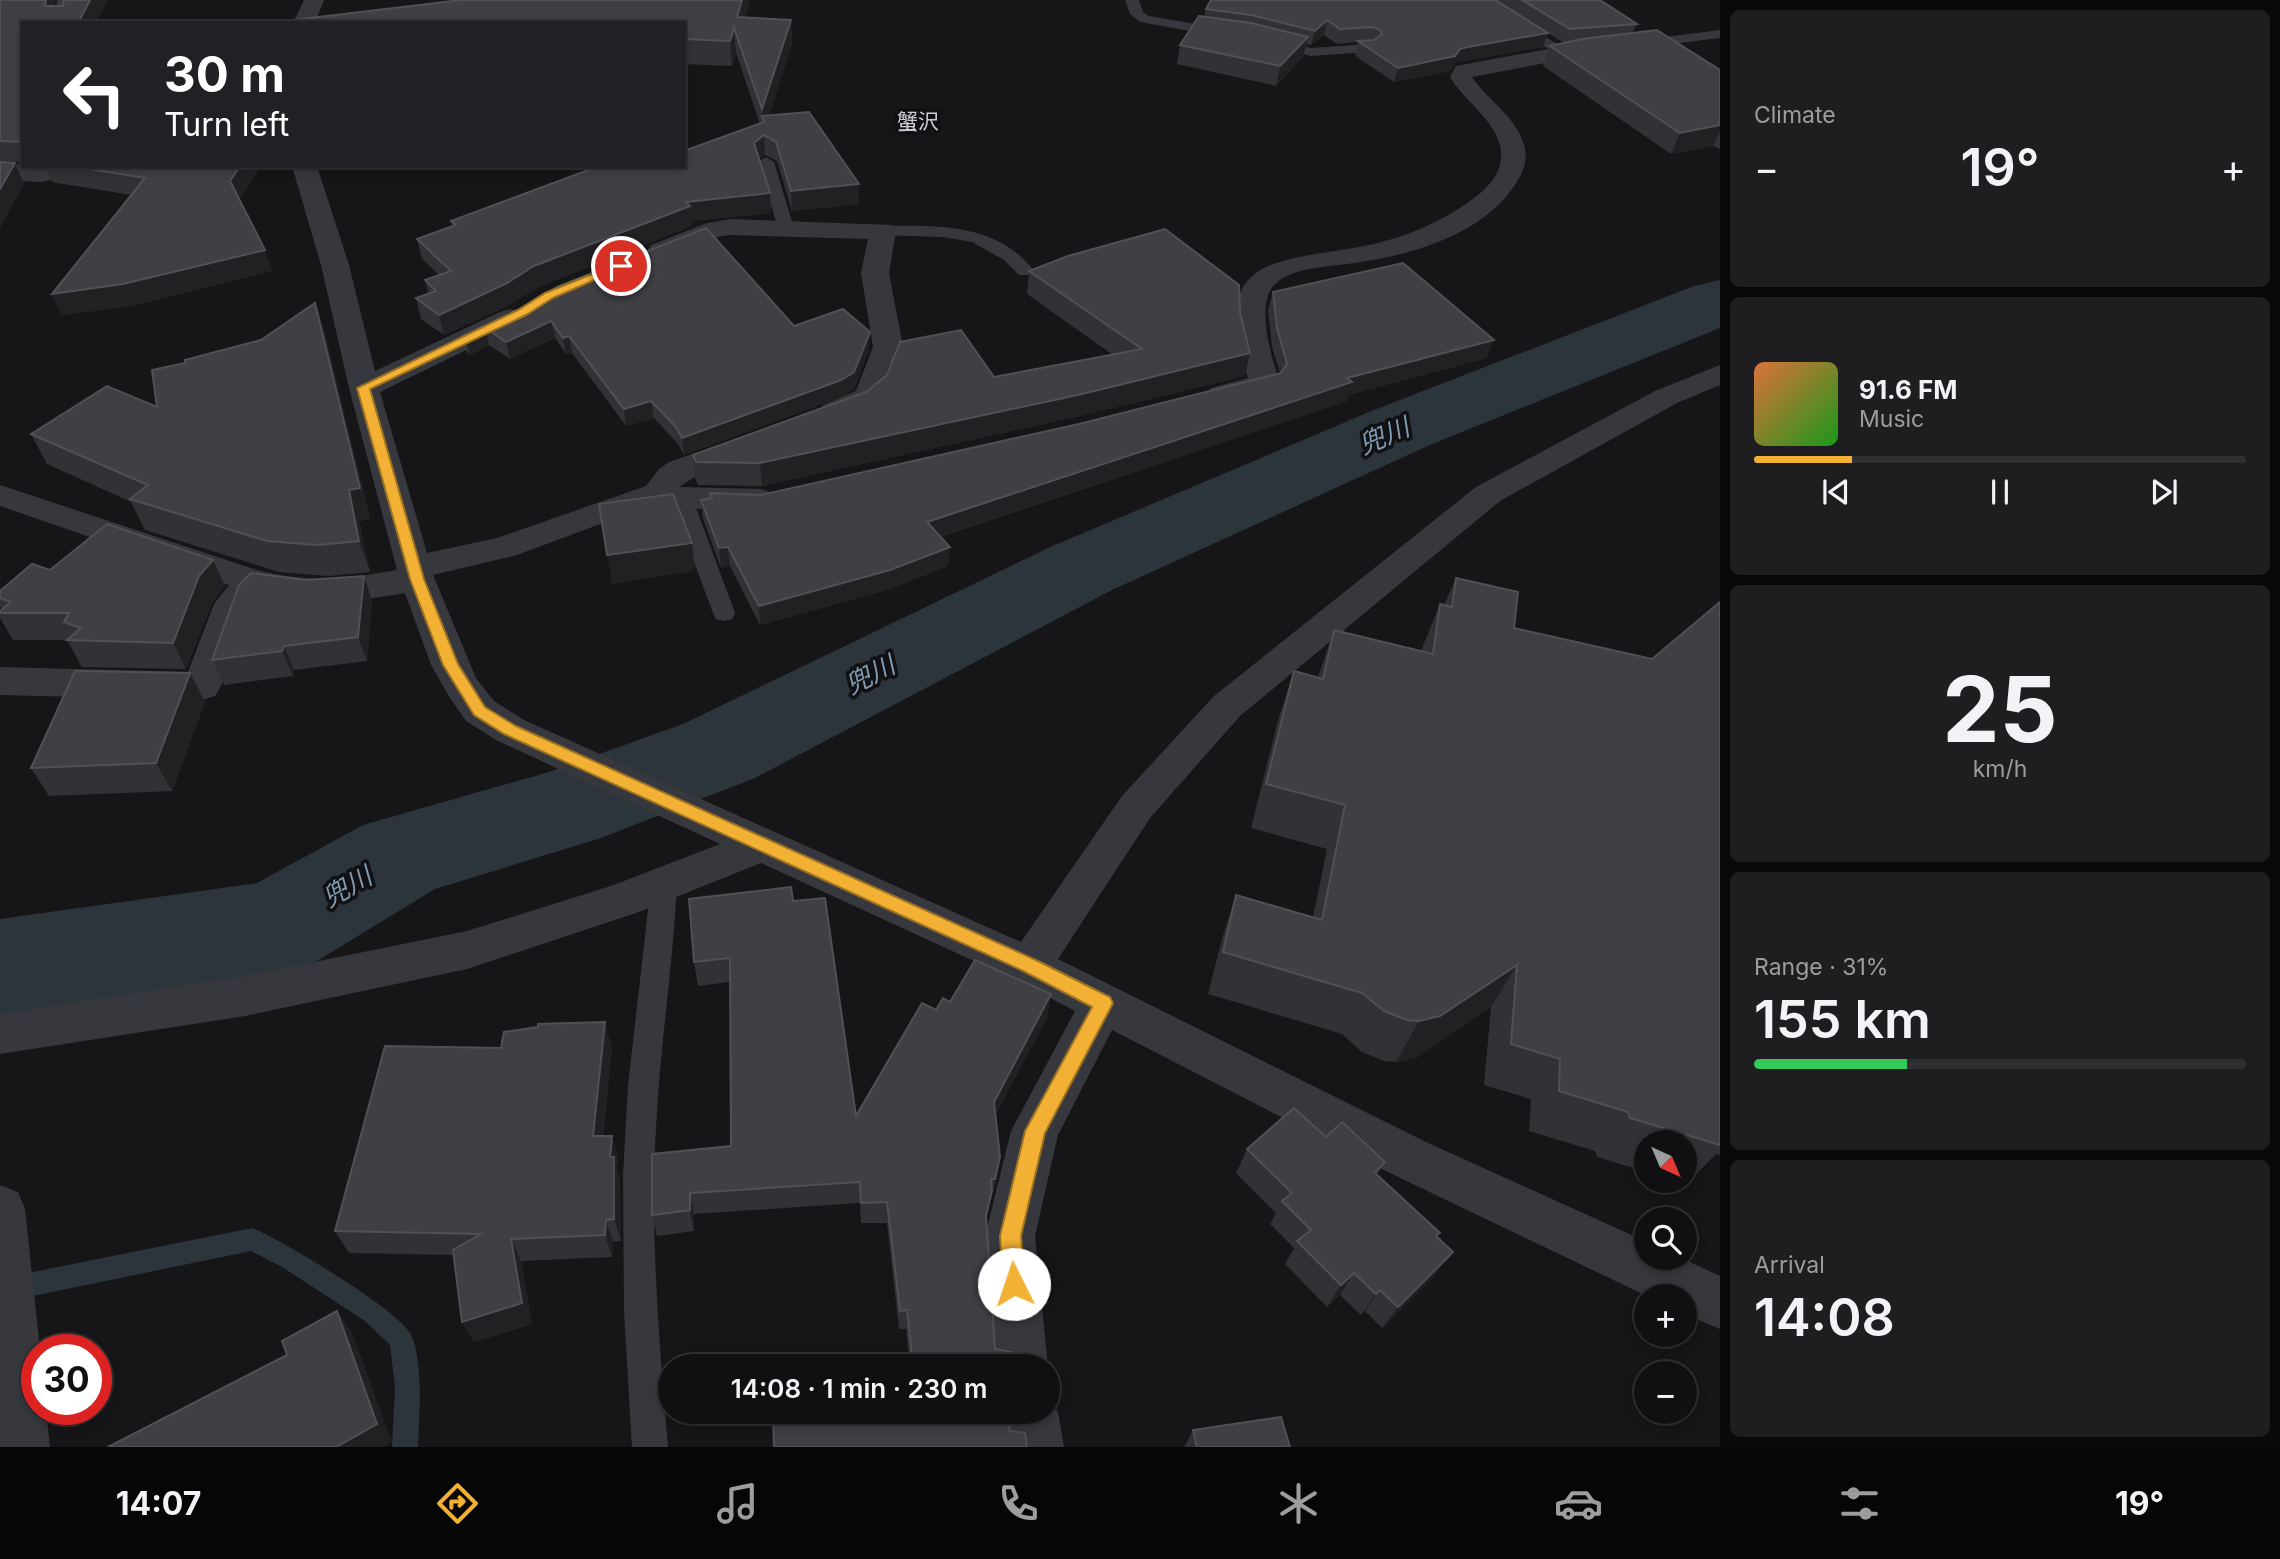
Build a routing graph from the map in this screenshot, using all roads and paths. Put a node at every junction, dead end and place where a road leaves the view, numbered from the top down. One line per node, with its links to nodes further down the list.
1 (64, 0): 5 (lane)
2 (314, 0): 6 (street)
3 (1132, 0): 7 (lane)
4 (1480, 0): 13 (lane)
5 (62, 21)
6 (305, 21)
7 (1236, 34)
8 (1720, 34): 10 (lane)
9 (1256, 38): 11 (lane)
10 (1630, 45)
11 (1369, 48)
12 (1604, 49): 13 (lane)
13 (1564, 53): 25 (street)
14 (766, 162): 18 (lane)
15 (70, 168): 17 (street)
16 (305, 168): 24 (street)
17 (0, 172)
18 (786, 228): 19 (street); 20 (street)
19 (883, 231): 21 (lane); 26 (street)
20 (635, 261)
21 (1026, 271)
22 (531, 306): 24 (street)
23 (1720, 374): 37 (street)
24 (364, 388): 31 (street)
25 (1201, 400)
26 (804, 423)
27 (766, 437): 30 (street)
28 (789, 494): 30 (street)
29 (0, 495): 32 (street)
30 (669, 496): 31 (street); 33 (lane)
31 (415, 574): 32 (street); 35 (street)
32 (253, 581): 34 (street)
33 (724, 613)
34 (0, 681)
35 (763, 844): 36 (street); 37 (street)
36 (664, 884): 39 (street); 45 (lane)
37 (1029, 966): 38 (street)
38 (1103, 1003): 41 (street); 42 (street)
39 (0, 1034)
40 (0, 1209): 44 (street)
41 (1720, 1303)
42 (1020, 1354)
43 (1032, 1424): 46 (street)
44 (22, 1447)
45 (650, 1447)
46 (1036, 1447)

